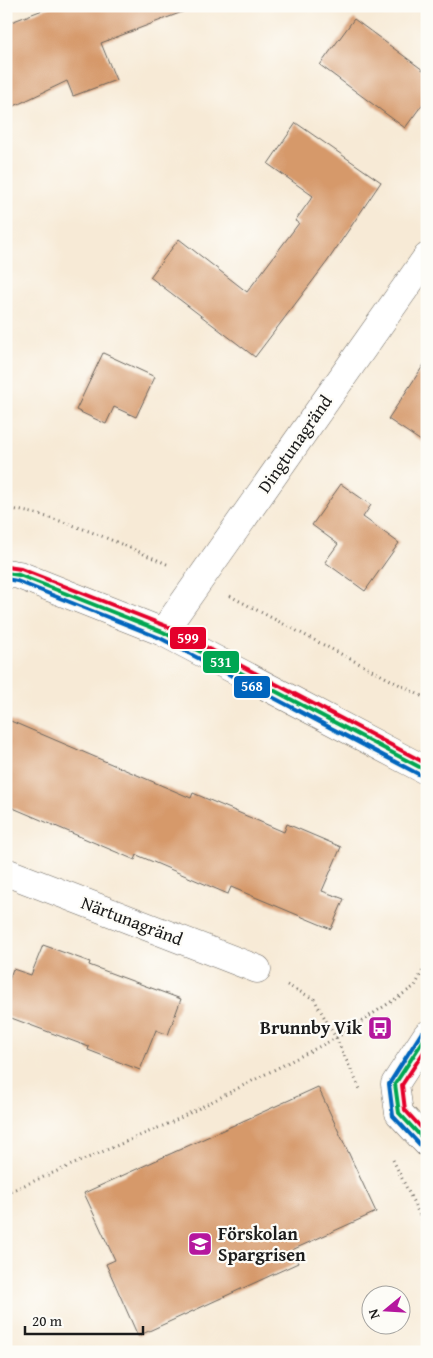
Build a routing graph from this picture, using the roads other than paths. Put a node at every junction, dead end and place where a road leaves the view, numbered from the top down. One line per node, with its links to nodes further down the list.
1 (427, 257): 3 (street, Dingtunagränd)
2 (6, 572): 3 (street)
3 (163, 632): 4 (street)
4 (427, 771)
5 (6, 872): 6 (street, Närtunagränd)
6 (257, 969)
7 (427, 1035): 8 (street)
8 (427, 1143)

